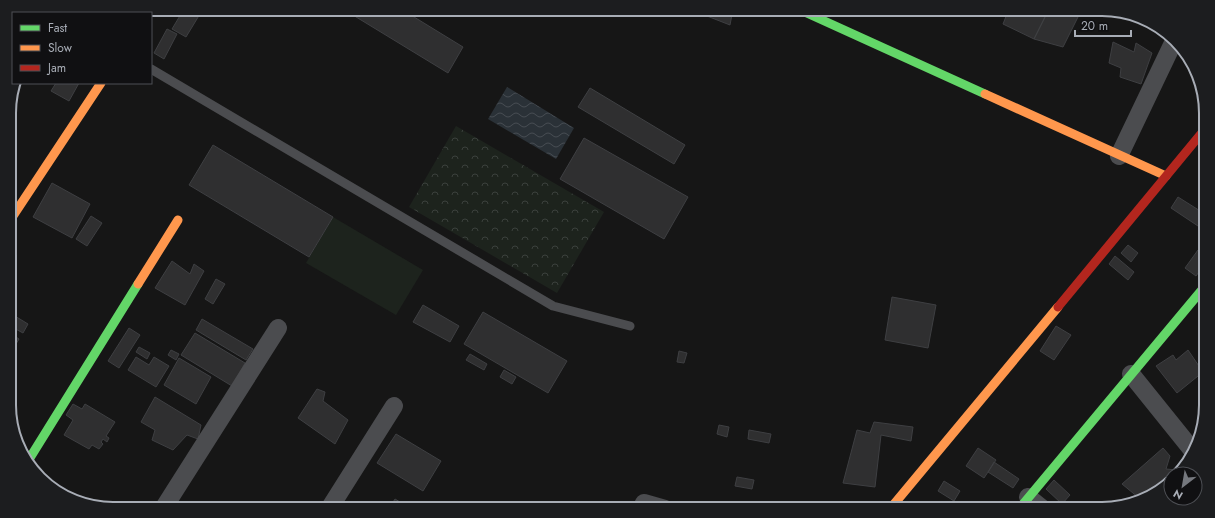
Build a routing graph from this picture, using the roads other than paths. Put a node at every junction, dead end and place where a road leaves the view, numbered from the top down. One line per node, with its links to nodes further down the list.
1 (813, 16): 6 (street)
2 (1172, 45): 6 (street)
3 (152, 70): 11 (lane)
4 (100, 84): 8 (street)
5 (1199, 136): 7 (street)
6 (1119, 156): 7 (street)
7 (1166, 176): 19 (street)
8 (16, 208)
9 (178, 220): 16 (street)
10 (1199, 293): 13 (street)
11 (630, 326)
12 (278, 328): 17 (street)
13 (1131, 374): 15 (street); 20 (street)
14 (394, 406): 18 (street)
15 (1189, 447)
16 (31, 457)
17 (168, 502)
18 (334, 502)
19 (896, 502)
20 (1025, 502)

